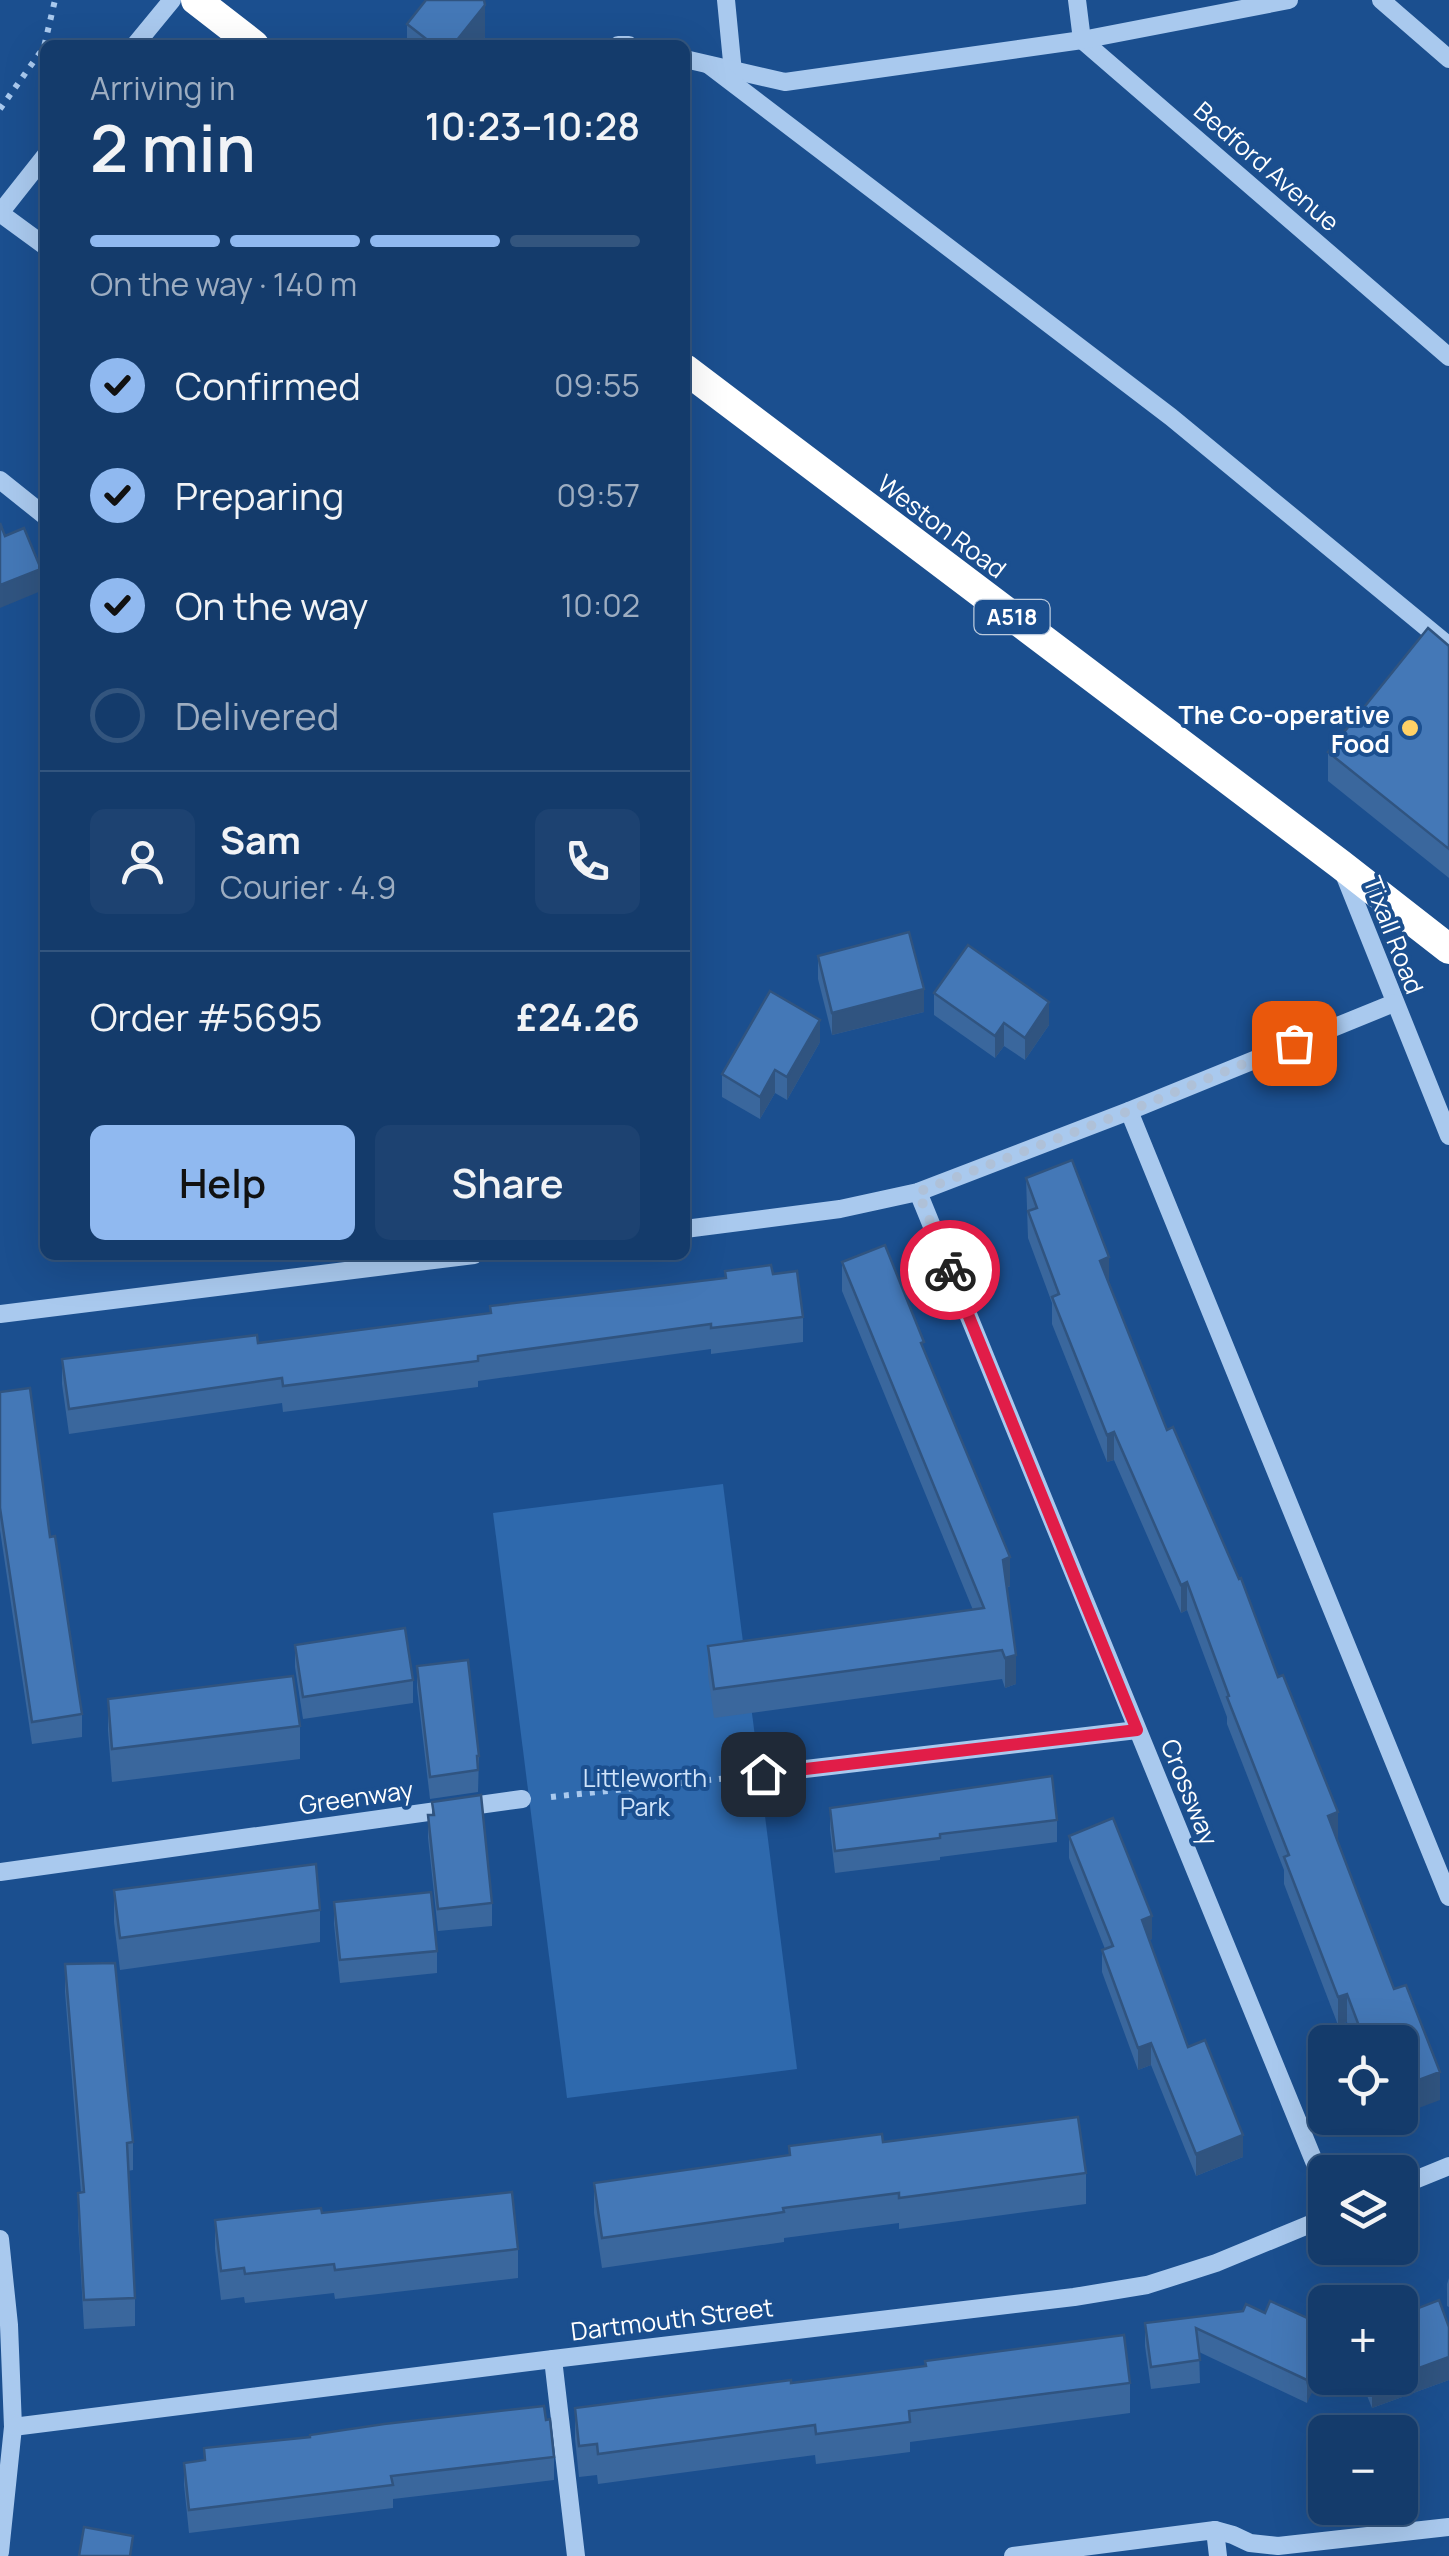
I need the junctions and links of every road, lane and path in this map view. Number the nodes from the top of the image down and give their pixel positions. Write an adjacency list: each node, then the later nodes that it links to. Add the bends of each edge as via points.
1 (55, 0): 8 (path)
2 (172, 0): 9 (street)
3 (196, 0): 10 (highway)
4 (726, 0): 16 (street)
5 (1077, 0): 11 (street)
6 (1290, 0): 11 (street)
7 (1381, 0): 14 (street)
8 (46, 40)
9 (139, 40)
10 (248, 40)
11 (1082, 40): 16 (street, via 785,82); 21 (street, Bedford Avenue)
12 (40, 53): 17 (path)
13 (690, 60): 15 (street)
14 (1449, 60)
15 (708, 65): 16 (street); 25 (street, via 1172,417)
16 (733, 72)
17 (0, 109)
18 (40, 162): 19 (street)
19 (0, 213): 20 (street)
20 (40, 242)
21 (1449, 356)
22 (690, 374): 26 (highway, Weston Road / A518)
23 (0, 480): 24 (street)
24 (40, 512)
25 (1449, 646)
26 (1340, 864): 27 (highway, Weston Road / A518); 28 (street, Tixall Road)
27 (1449, 949)
28 (1394, 1003): 29 (street); 30 (street, Tixall Road)
29 (1129, 1111): 31 (street); 39 (street)
30 (1449, 1136)
31 (918, 1192): 32 (street); 35 (street, Crossway)
32 (690, 1227)
33 (434, 1260): 34 (street)
34 (0, 1314)
35 (1137, 1730): 36 (street); 40 (street, Crossway)
36 (763, 1774): 37 (path)
37 (522, 1800): 38 (street, Greenway)
38 (0, 1872)
39 (1449, 1897)
40 (1311, 2155)
41 (1449, 2166): 42 (street)
42 (1418, 2179)
43 (1308, 2225): 45 (street, Dartmouth Street, via 1147,2285)
44 (0, 2238): 46 (street)
45 (553, 2358): 46 (street, Dartmouth Street); 50 (street)
46 (13, 2427): 49 (street)
47 (1449, 2527): 48 (street, via 1278,2546)
48 (1214, 2530): 51 (street); 52 (street)
49 (0, 2552)
50 (576, 2556)
51 (1013, 2556)
52 (1218, 2556)

